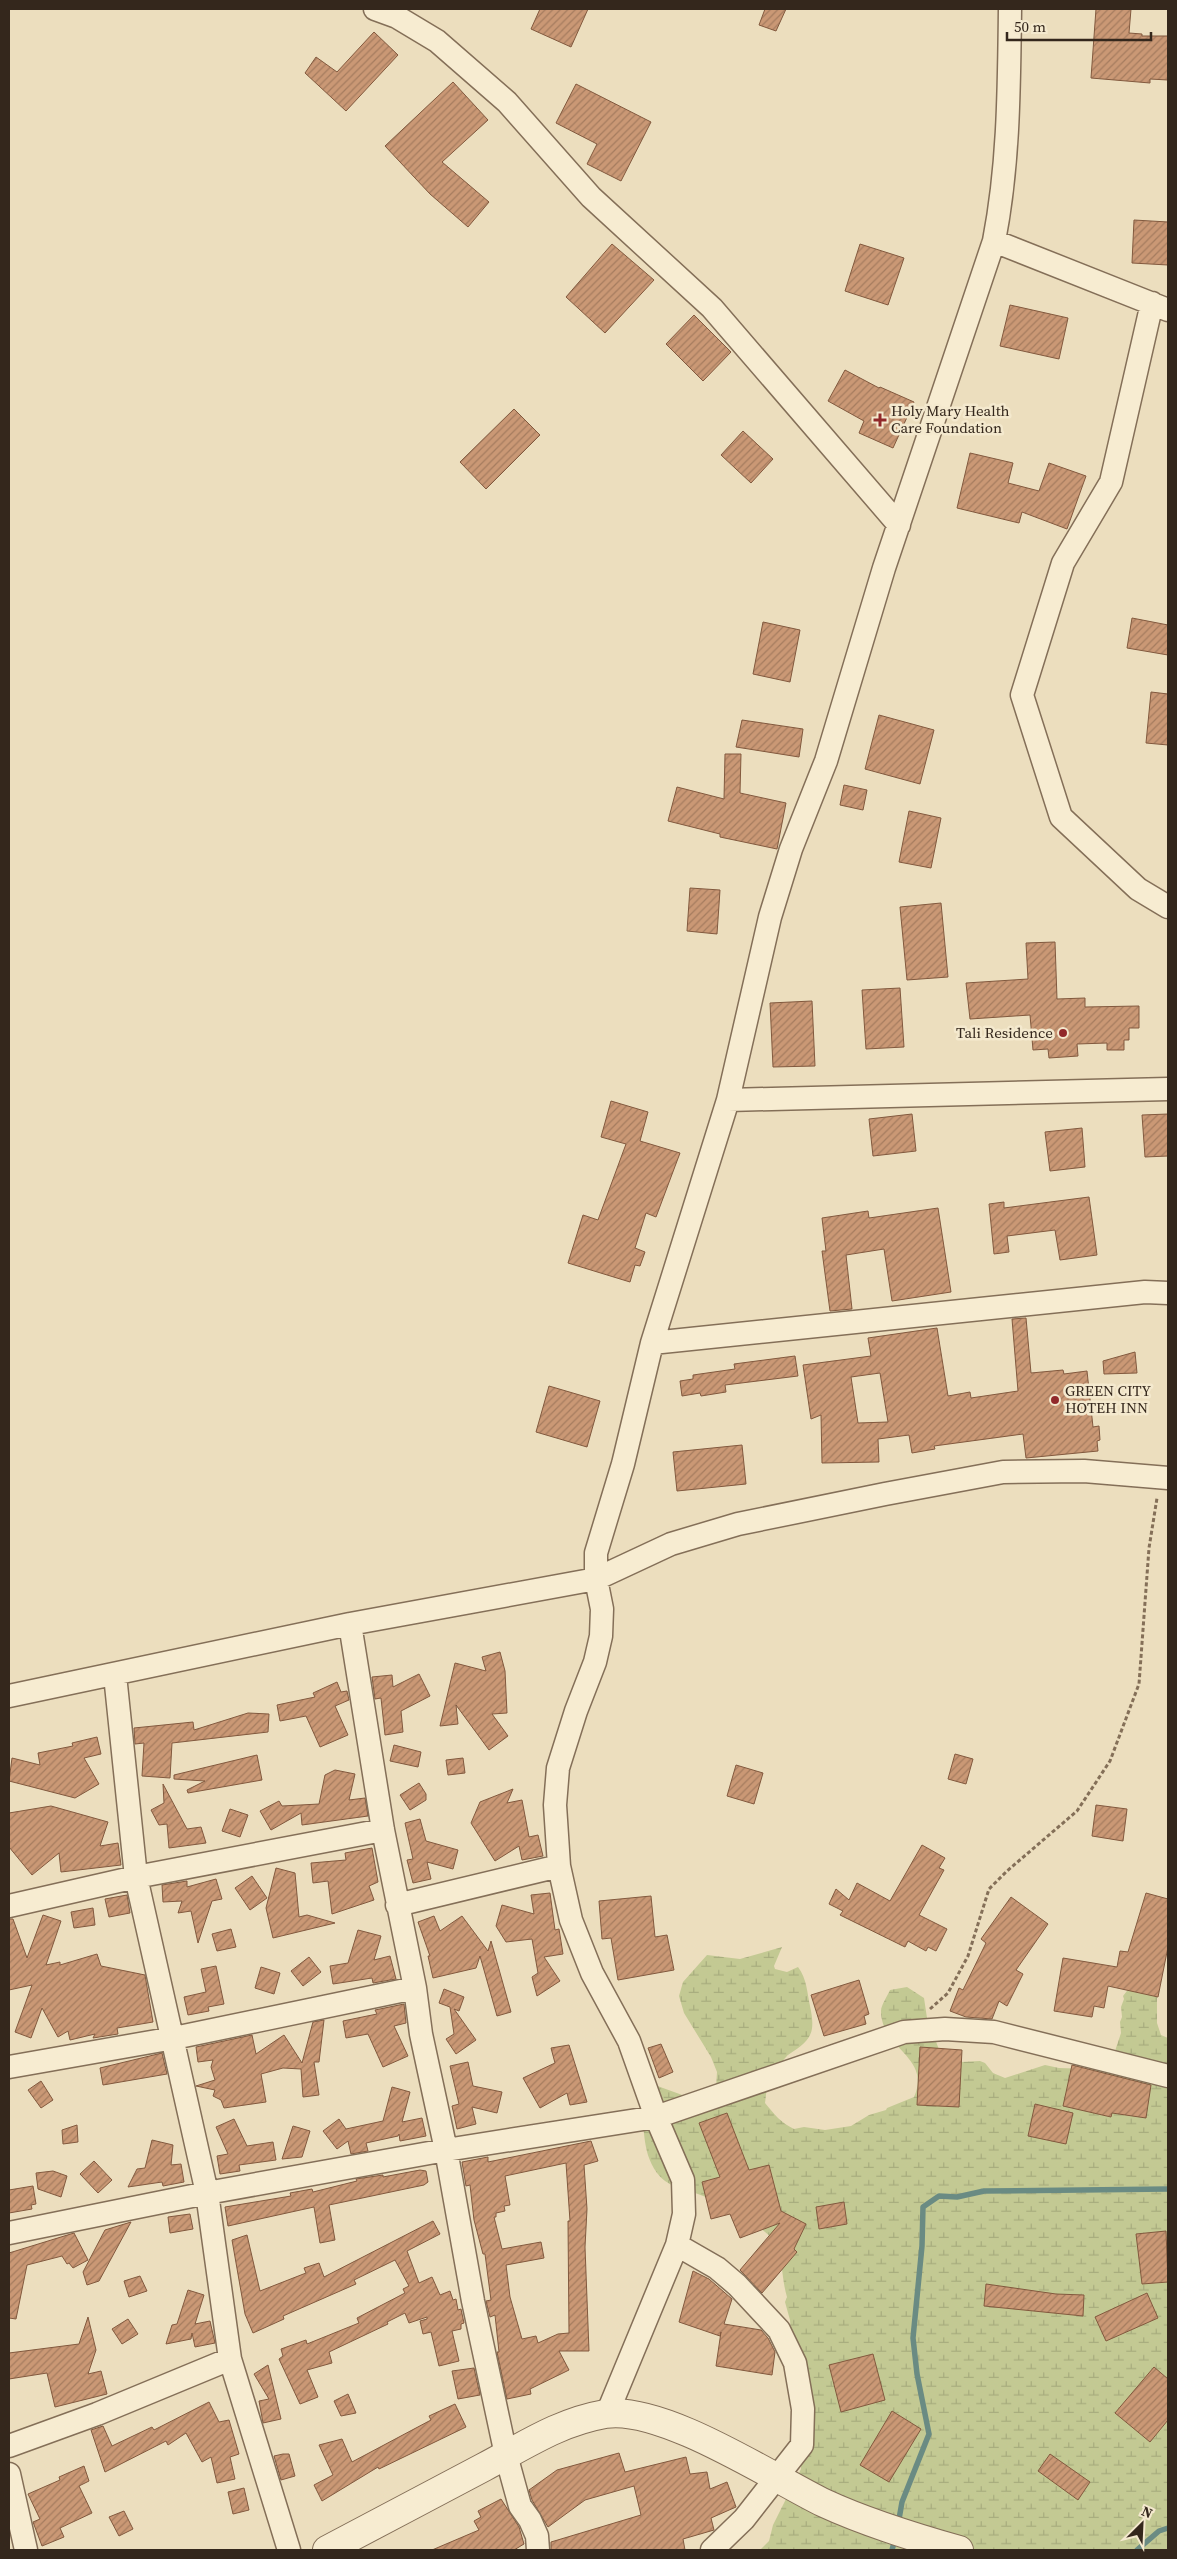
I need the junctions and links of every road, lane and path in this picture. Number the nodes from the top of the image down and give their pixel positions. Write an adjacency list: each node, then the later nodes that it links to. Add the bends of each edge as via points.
1 (375, 9): 5 (street, via 397,16 437,41 507,102 591,197 712,308)
2 (1010, 9): 3 (street, via 1005,156 1002,199)
3 (994, 241): 4 (street); 5 (street)
4 (1160, 306): 6 (street, via 1111,482 1064,563 1022,695 1061,817 1138,889)
5 (898, 525): 8 (street, via 826,761 791,849 770,917)
6 (1168, 907)
7 (1168, 1089): 8 (street)
8 (728, 1100): 10 (street)
9 (1168, 1293): 10 (street, via 1145,1292)
10 (652, 1343): 12 (street, via 623,1464 596,1554)
11 (1164, 1478): 12 (street, via 1084,1471 993,1474 738,1524 671,1544); 22 (path, via 1149,1548 1139,1684 1110,1761 1077,1811 989,1889 968,1956 948,1993)
12 (596, 1579): 13 (street); 17 (street, via 602,1609 601,1636 558,1768 555,1804)
13 (350, 1624): 14 (street); 16 (street)
14 (115, 1675): 15 (street); 18 (street)
15 (9, 1696)
16 (383, 1830): 18 (street); 19 (street)
17 (559, 1866): 19 (street); 26 (street, via 571,1920 592,1973 629,2041)
18 (136, 1876): 20 (street); 23 (street)
19 (397, 1905): 21 (street)
20 (9, 1906)
21 (415, 1988): 23 (street); 27 (street, via 421,2034)
22 (904, 2032): 25 (street, via 945,2028 994,2032); 26 (street)
23 (174, 2038): 24 (street); 28 (street)
24 (9, 2067)
25 (1168, 2076)
26 (656, 2117): 27 (street); 30 (street, via 683,2180 684,2214)
27 (446, 2150): 28 (street); 34 (street, via 473,2301)
28 (207, 2193): 29 (street); 31 (street)
29 (9, 2233)
30 (677, 2245): 32 (street); 35 (street, via 717,2268 737,2285 779,2330 795,2363 803,2409 802,2445)
31 (230, 2359): 33 (street); 38 (street)
32 (607, 2414): 34 (street, via 545,2432); 35 (street, via 639,2417 672,2427)
33 (9, 2446)
34 (506, 2455): 39 (street); 40 (street, via 520,2506 537,2536)
35 (778, 2477): 41 (street, via 744,2519); 42 (street, via 824,2502 882,2527)
36 (9, 2478): 37 (street)
37 (26, 2550)
38 (289, 2550)
39 (327, 2550)
40 (538, 2550)
41 (712, 2550)
42 (959, 2550)

